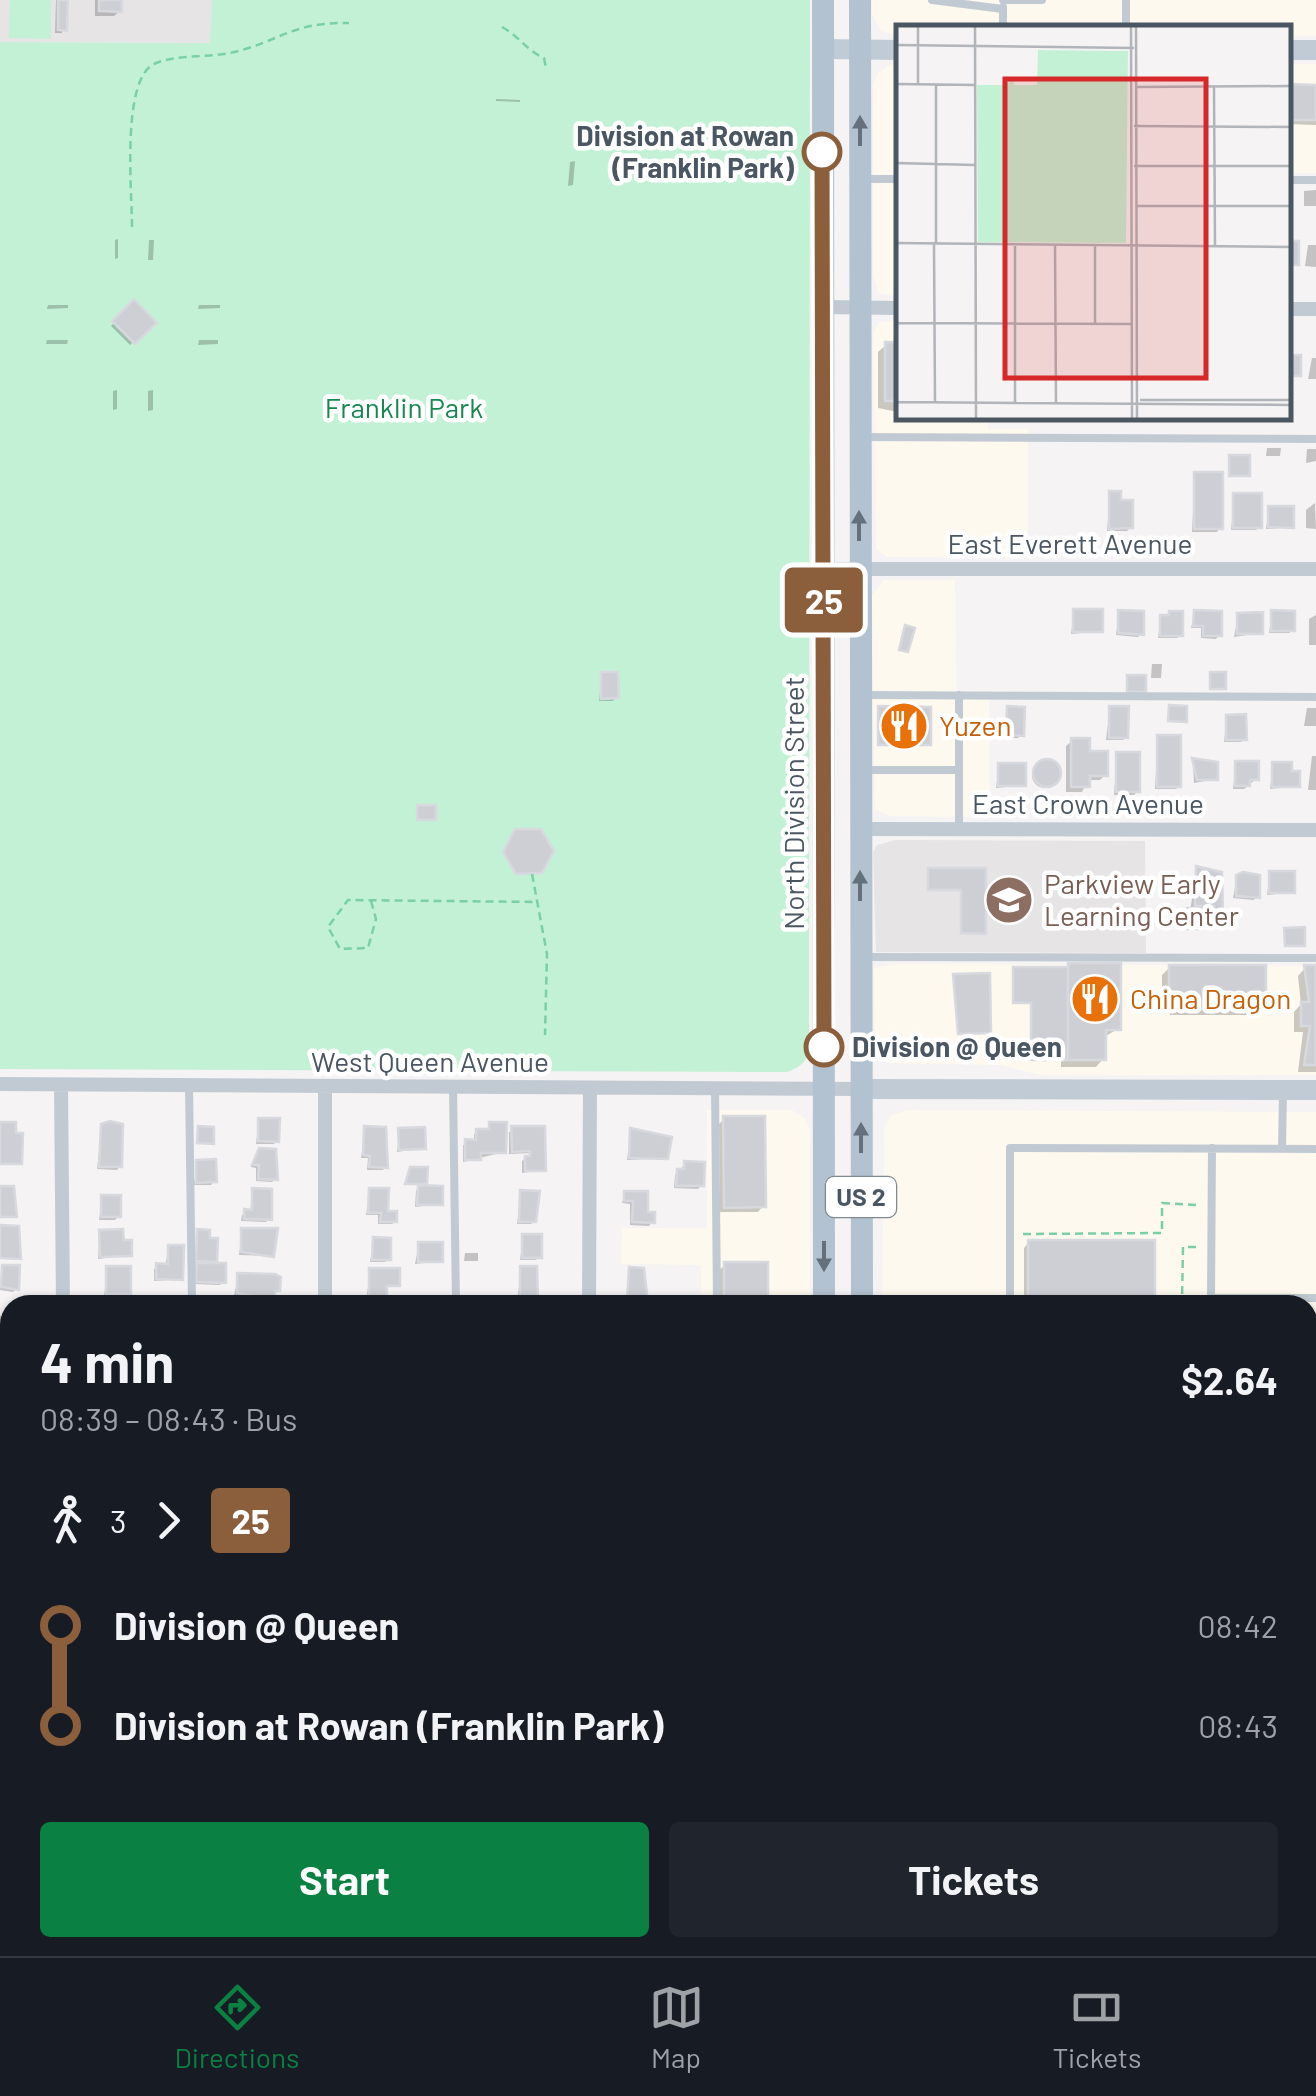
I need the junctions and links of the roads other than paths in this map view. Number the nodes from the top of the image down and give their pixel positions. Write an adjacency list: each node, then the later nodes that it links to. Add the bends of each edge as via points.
1 (823, 0): 6 (main road, North Division Street / US 2)
2 (860, 0): 7 (main road, US 2)
3 (932, 0): 5 (lane)
4 (1042, 0): 5 (lane)
5 (1002, 3)
6 (823, 49): 7 (street); 11 (main road, North Division Street / US 2)
7 (860, 50): 8 (street); 9 (main road, US 2, one-way to 7)
8 (896, 50)
9 (860, 179): 10 (lane); 12 (main road, US 2)
10 (896, 179)
11 (824, 307): 12 (street); 16 (main road, North Division Street / US 2)
12 (860, 308): 13 (street); 14 (main road, US 2)
13 (896, 308)
14 (860, 437): 15 (lane); 17 (main road, US 2, one-way to 14)
15 (1316, 439)
16 (823, 568): 17 (street, East Everett Avenue); 36 (main road, North Division Street / US 2)
17 (859, 569): 18 (street, East Everett Avenue); 19 (main road, US 2)
18 (1316, 569)
19 (860, 695): 20 (lane); 22 (main road, US 2)
20 (959, 695): 21 (lane); 23 (lane)
21 (1316, 697)
22 (860, 770): 23 (lane); 24 (main road, US 2)
23 (959, 770): 25 (lane)
24 (860, 829): 25 (street, East Crown Avenue); 27 (main road, US 2, one-way to 24)
25 (959, 829): 26 (street, East Crown Avenue)
26 (1316, 830)
27 (860, 957): 28 (lane); 37 (main road, US 2)
28 (1316, 958)
29 (0, 1084): 30 (street, West Queen Avenue)
30 (61, 1084): 31 (street, West Queen Avenue); 43 (street)
31 (189, 1086): 32 (street, West Queen Avenue); 44 (lane)
32 (325, 1086): 33 (street, West Queen Avenue); 45 (street)
33 (453, 1087): 34 (street, West Queen Avenue); 46 (lane)
34 (590, 1088): 35 (street, West Queen Avenue); 47 (street)
35 (715, 1088): 36 (street, West Queen Avenue); 48 (lane)
36 (824, 1089): 37 (street, West Queen Avenue); 49 (main road, North Division Street / US 2, one-way to 49)
37 (860, 1089): 38 (street); 50 (main road, US 2, one-way to 37)
38 (1283, 1090): 39 (street); 41 (lane)
39 (1316, 1090)
40 (1212, 1148): 41 (lane); 51 (lane, via 1010,1148); 52 (lane)
41 (1282, 1148): 42 (lane)
42 (1316, 1149)
43 (63, 1295)
44 (192, 1295)
45 (326, 1295)
46 (456, 1295)
47 (589, 1295)
48 (717, 1295)
49 (824, 1295)
50 (862, 1295)
51 (1010, 1295)
52 (1211, 1295)

